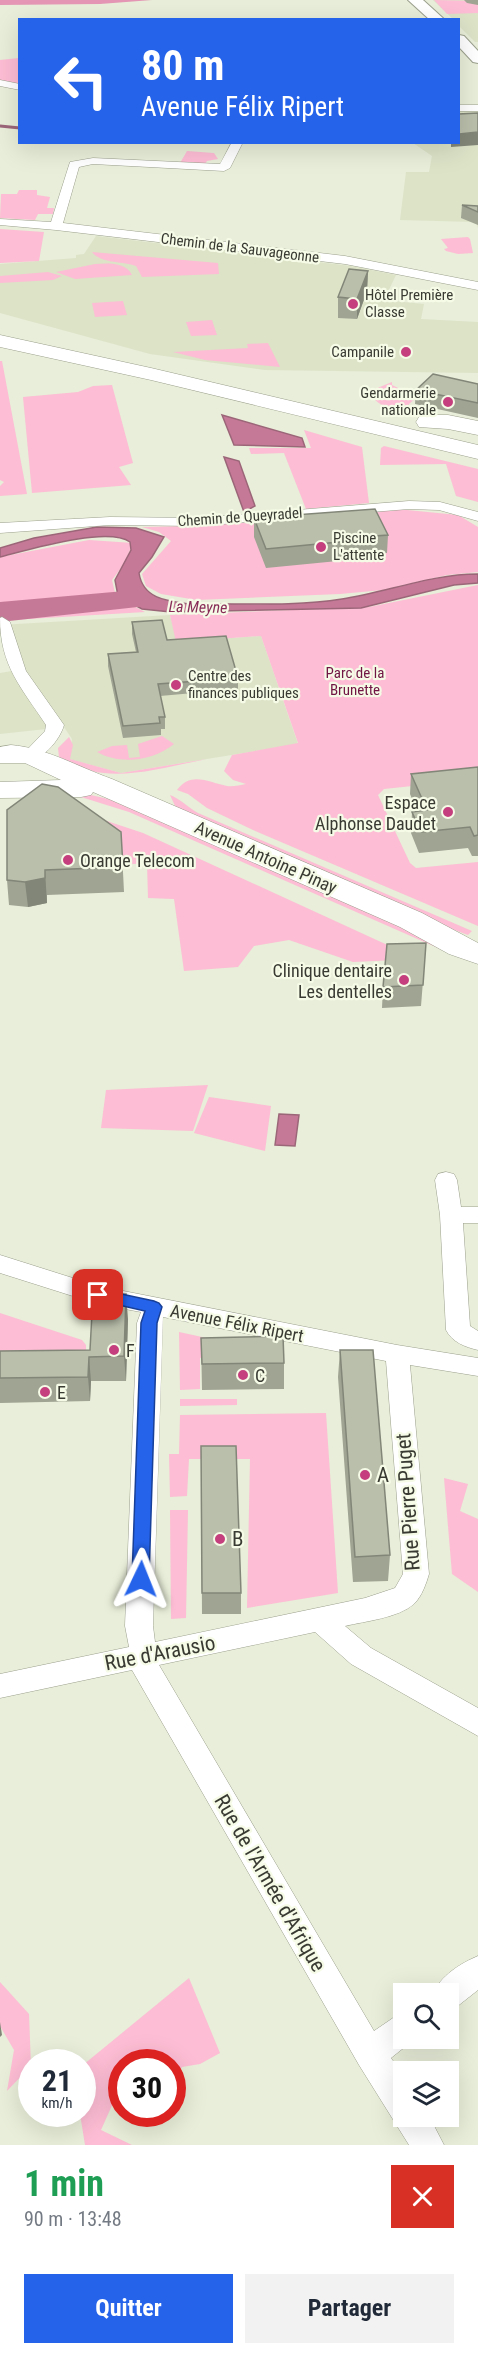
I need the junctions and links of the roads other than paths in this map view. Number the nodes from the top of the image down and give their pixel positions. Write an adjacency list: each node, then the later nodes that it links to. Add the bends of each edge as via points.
1 (415, 0): 2 (main road)
2 (437, 18)
3 (460, 40): 4 (main road)
4 (478, 59)
5 (0, 83): 6 (street)
6 (18, 87)
7 (460, 108): 8 (street)
8 (478, 108)
9 (237, 144): 11 (street, via 224,168 93,161 74,164)
10 (0, 222): 11 (street, Chemin de la Sauvageonne)
11 (56, 226): 12 (street, Chemin de la Sauvageonne, via 345,260)
12 (478, 285)
13 (0, 329): 15 (main road)
14 (5, 341): 15 (main road)
15 (50, 346): 16 (main road); 18 (main road)
16 (269, 403): 17 (main road); 22 (main road, via 349,430)
17 (332, 416): 19 (main road, via 412,426); 20 (main road); 21 (main road, via 403,440)
18 (478, 432)
19 (478, 440)
20 (478, 445)
21 (478, 454)
22 (478, 464)
23 (478, 517): 24 (street, Chemin de Queyradel, via 440,506 409,505 190,522 110,521)
24 (0, 528)
25 (2, 622): 27 (street, via 18,671 56,725)
26 (0, 754): 27 (main road, Avenue Antoine Pinay)
27 (37, 758): 28 (main road, Avenue Antoine Pinay, via 47,773 39,784); 29 (main road, Avenue Antoine Pinay)
28 (12, 792): 29 (main road, Avenue Antoine Pinay, via 78,788)
29 (121, 795): 30 (main road, Avenue Antoine Pinay)
30 (411, 920): 31 (main road, Avenue Antoine Pinay); 32 (main road, Avenue Antoine Pinay)
31 (478, 942)
32 (478, 954)
33 (446, 1180): 34 (street)
34 (451, 1215): 35 (street); 38 (street, via 458,1330)
35 (478, 1215)
36 (0, 1263): 37 (street, Avenue Félix Ripert, via 62,1285)
37 (154, 1307): 39 (street, Avenue Félix Ripert); 42 (street, Rue de l'Armée d'Afrique, via 149,1323 139,1626)
38 (478, 1341)
39 (397, 1354): 40 (street, Avenue Félix Ripert); 41 (street, Rue Pierre Puget, via 416,1574 404,1596 391,1603)
40 (478, 1368)
41 (321, 1621): 42 (street, Rue d'Arausio); 44 (street, via 360,1656)
42 (144, 1656): 43 (street, Rue d'Arausio); 48 (street, Rue de l'Armée d'Afrique, via 146,1671)
43 (0, 1686)
44 (478, 1723)
45 (478, 1971): 46 (street)
46 (459, 1986)
47 (393, 2037): 48 (street)
48 (370, 2054): 49 (street, Rue de l'Armée d'Afrique)
49 (393, 2090)
50 (417, 2127): 51 (street)
51 (428, 2145)

